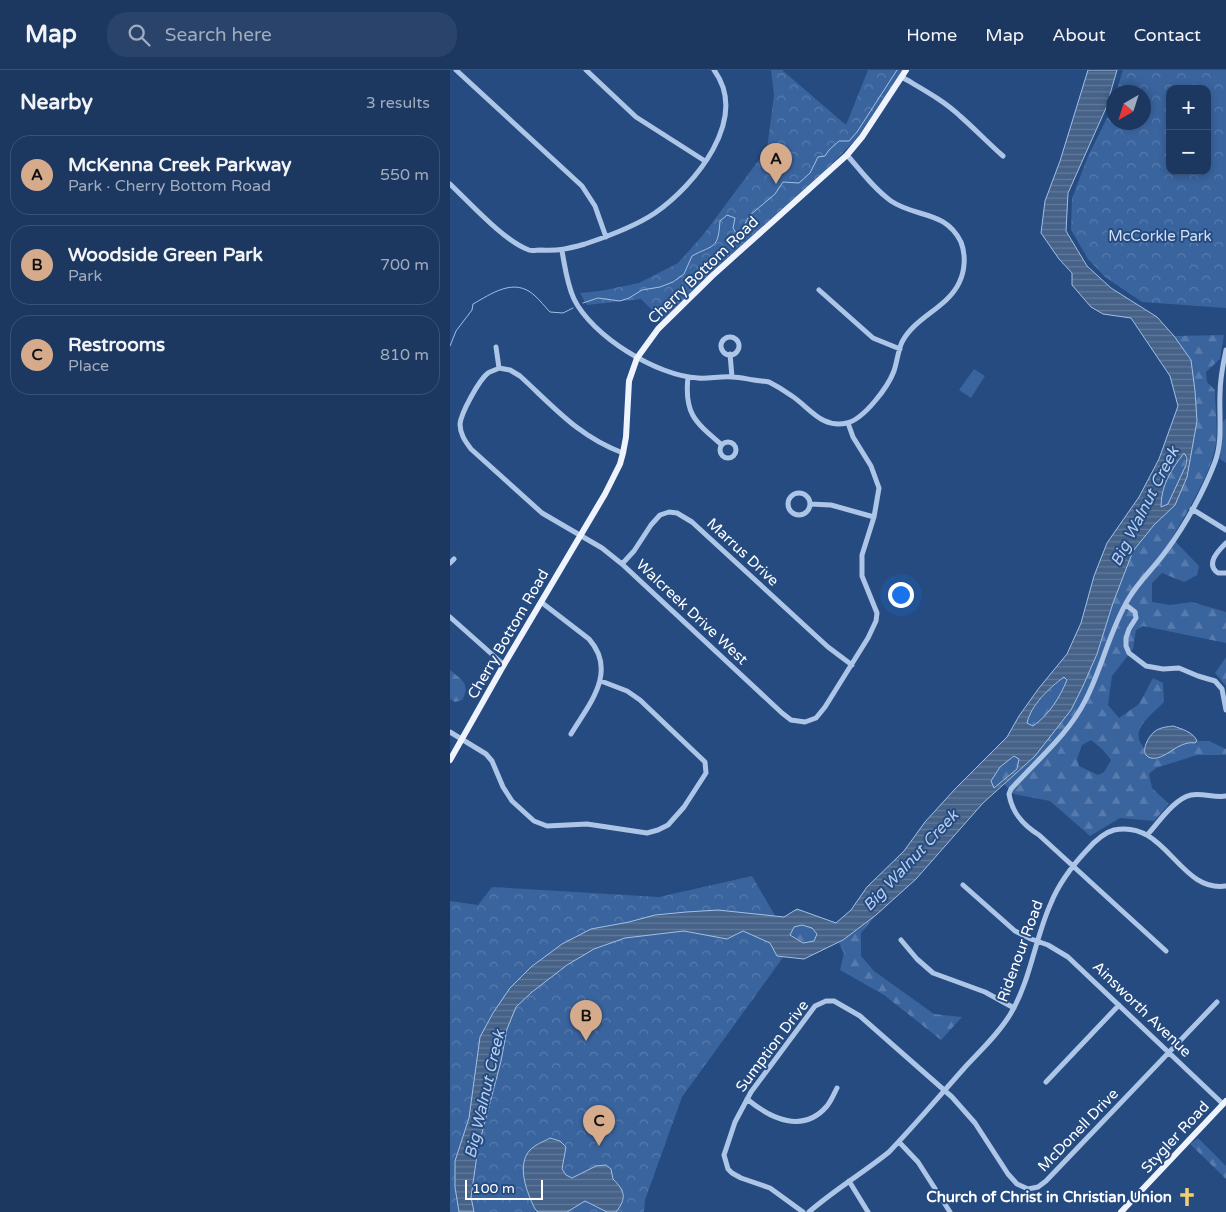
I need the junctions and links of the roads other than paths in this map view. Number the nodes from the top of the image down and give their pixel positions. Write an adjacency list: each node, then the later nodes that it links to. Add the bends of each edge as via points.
1 (456, 70): 10 (street, via 582,186 595,206)
2 (586, 70): 8 (street, via 636,117)
3 (714, 70): 8 (street, via 726,93 726,114 721,132)
4 (906, 70): 5 (main road, Cherry Bottom Road)
5 (902, 77): 6 (main road, Cherry Bottom Road); 7 (street, via 955,112)
6 (847, 155): 14 (street, via 887,198 945,223 963,248 964,266 958,286 916,323); 17 (main road, Cherry Bottom Road, via 700,287 658,329)
7 (1003, 156)
8 (705, 161): 10 (street, via 693,179 664,206 638,223)
9 (450, 184): 11 (street, via 503,234 530,250)
10 (606, 237): 11 (street)
11 (562, 251): 17 (street, via 570,287 581,309 614,342)
12 (819, 290): 14 (street, via 873,338)
13 (496, 347): 18 (street)
14 (900, 349): 23 (street, via 886,389 860,416)
15 (1226, 350): 21 (street)
16 (730, 354): 20 (street)
17 (637, 358): 19 (street); 25 (main road, Cherry Bottom Road, via 629,382)
18 (499, 368): 25 (street, via 520,376 579,431); 30 (street, Walcreek Drive West, via 489,372 481,381 465,410 460,424 462,437 532,506)
19 (688, 377): 20 (street); 24 (street, via 689,410)
20 (732, 377): 23 (street, via 768,382 792,396 823,422)
21 (1220, 413): 22 (street); 27 (street, via 1216,461)
22 (1226, 413)
23 (848, 423): 28 (street, via 879,488)
24 (722, 445)
25 (623, 453): 30 (main road, Cherry Bottom Road, via 605,494)
26 (810, 504): 26 (street, via 808,511 798,516 787,504 790,497 799,493 806,496); 28 (street, via 831,505)
27 (1192, 510): 29 (street); 35 (street, via 1166,553 1142,579)
28 (874, 517): 38 (street, via 862,555 862,576 876,621)
29 (1226, 530)
30 (580, 536): 32 (street, Walcreek Drive West); 34 (main road, Cherry Bottom Road)
31 (1226, 543): 33 (street, via 1212,563 1218,573)
32 (622, 564): 38 (street, Marrus Drive, via 660,515 677,513 692,522 828,647); 38 (street, Walcreek Drive West, via 791,720 805,722 816,718)
33 (1226, 572)
34 (541, 602): 37 (main road, Cherry Bottom Road); 39 (street, via 595,645 601,662)
35 (1126, 605): 40 (street, via 1135,612 1136,618 1126,638 1129,653 1146,666 1163,670 1179,668 1215,681 1222,689); 47 (street, via 1087,698 1075,718 1009,794 1023,824)
36 (450, 617): 37 (street)
37 (504, 665): 43 (main road, Cherry Bottom Road)
38 (852, 665)
39 (601, 682): 42 (street); 43 (street, via 627,691 640,700 706,766 706,773 668,825 647,833 587,824 547,826 534,821 512,801 486,754)
40 (1226, 710)
41 (450, 732): 43 (street)
42 (571, 734)
43 (462, 738): 44 (main road, Cherry Bottom Road)
44 (450, 760)
45 (1226, 796): 46 (street, via 1189,796 1172,806)
46 (1148, 834): 47 (street, Ridenour Road, via 1130,828 1112,830 1096,840); 49 (street, via 1196,879 1216,887)
47 (1073, 866): 51 (street, Ridenour Road, via 1050,903); 52 (street)
48 (963, 885): 51 (street, Ainsworth Avenue, via 1014,931)
49 (1226, 886)
50 (901, 940): 55 (street, via 933,973 976,988)
51 (1038, 941): 54 (street, Ainsworth Avenue, via 1068,956); 55 (street, Ridenour Road)
52 (1166, 951)
53 (1217, 1002): 56 (street)
54 (1119, 1005): 56 (street, Ainsworth Avenue); 57 (street)
55 (1014, 1008): 59 (street, Ridenour Road, via 994,1036)
56 (1169, 1052): 59 (street, McDonell Drive, via 1052,1176 1038,1187 1028,1189 1017,1184 1008,1174 963,1108); 61 (street, Ainsworth Avenue)
57 (1046, 1082)
58 (837, 1088): 60 (street, via 827,1106 804,1122 771,1115)
59 (945, 1090): 60 (street, Sumption Drive, via 860,1016 834,1001 826,1001 807,1015); 62 (street, Ridenour Road)
60 (747, 1099): 64 (street, Sumption Drive, via 726,1146 724,1155 728,1169 741,1178 770,1188)
61 (1224, 1102): 68 (main road, Stygler Road)
62 (899, 1142): 63 (street, Ridenour Road); 67 (street, via 918,1162)
63 (849, 1181): 65 (street, Ridenour Road); 66 (street)
64 (803, 1212)
65 (809, 1212)
66 (868, 1212)
67 (950, 1212)
68 (1121, 1212)

